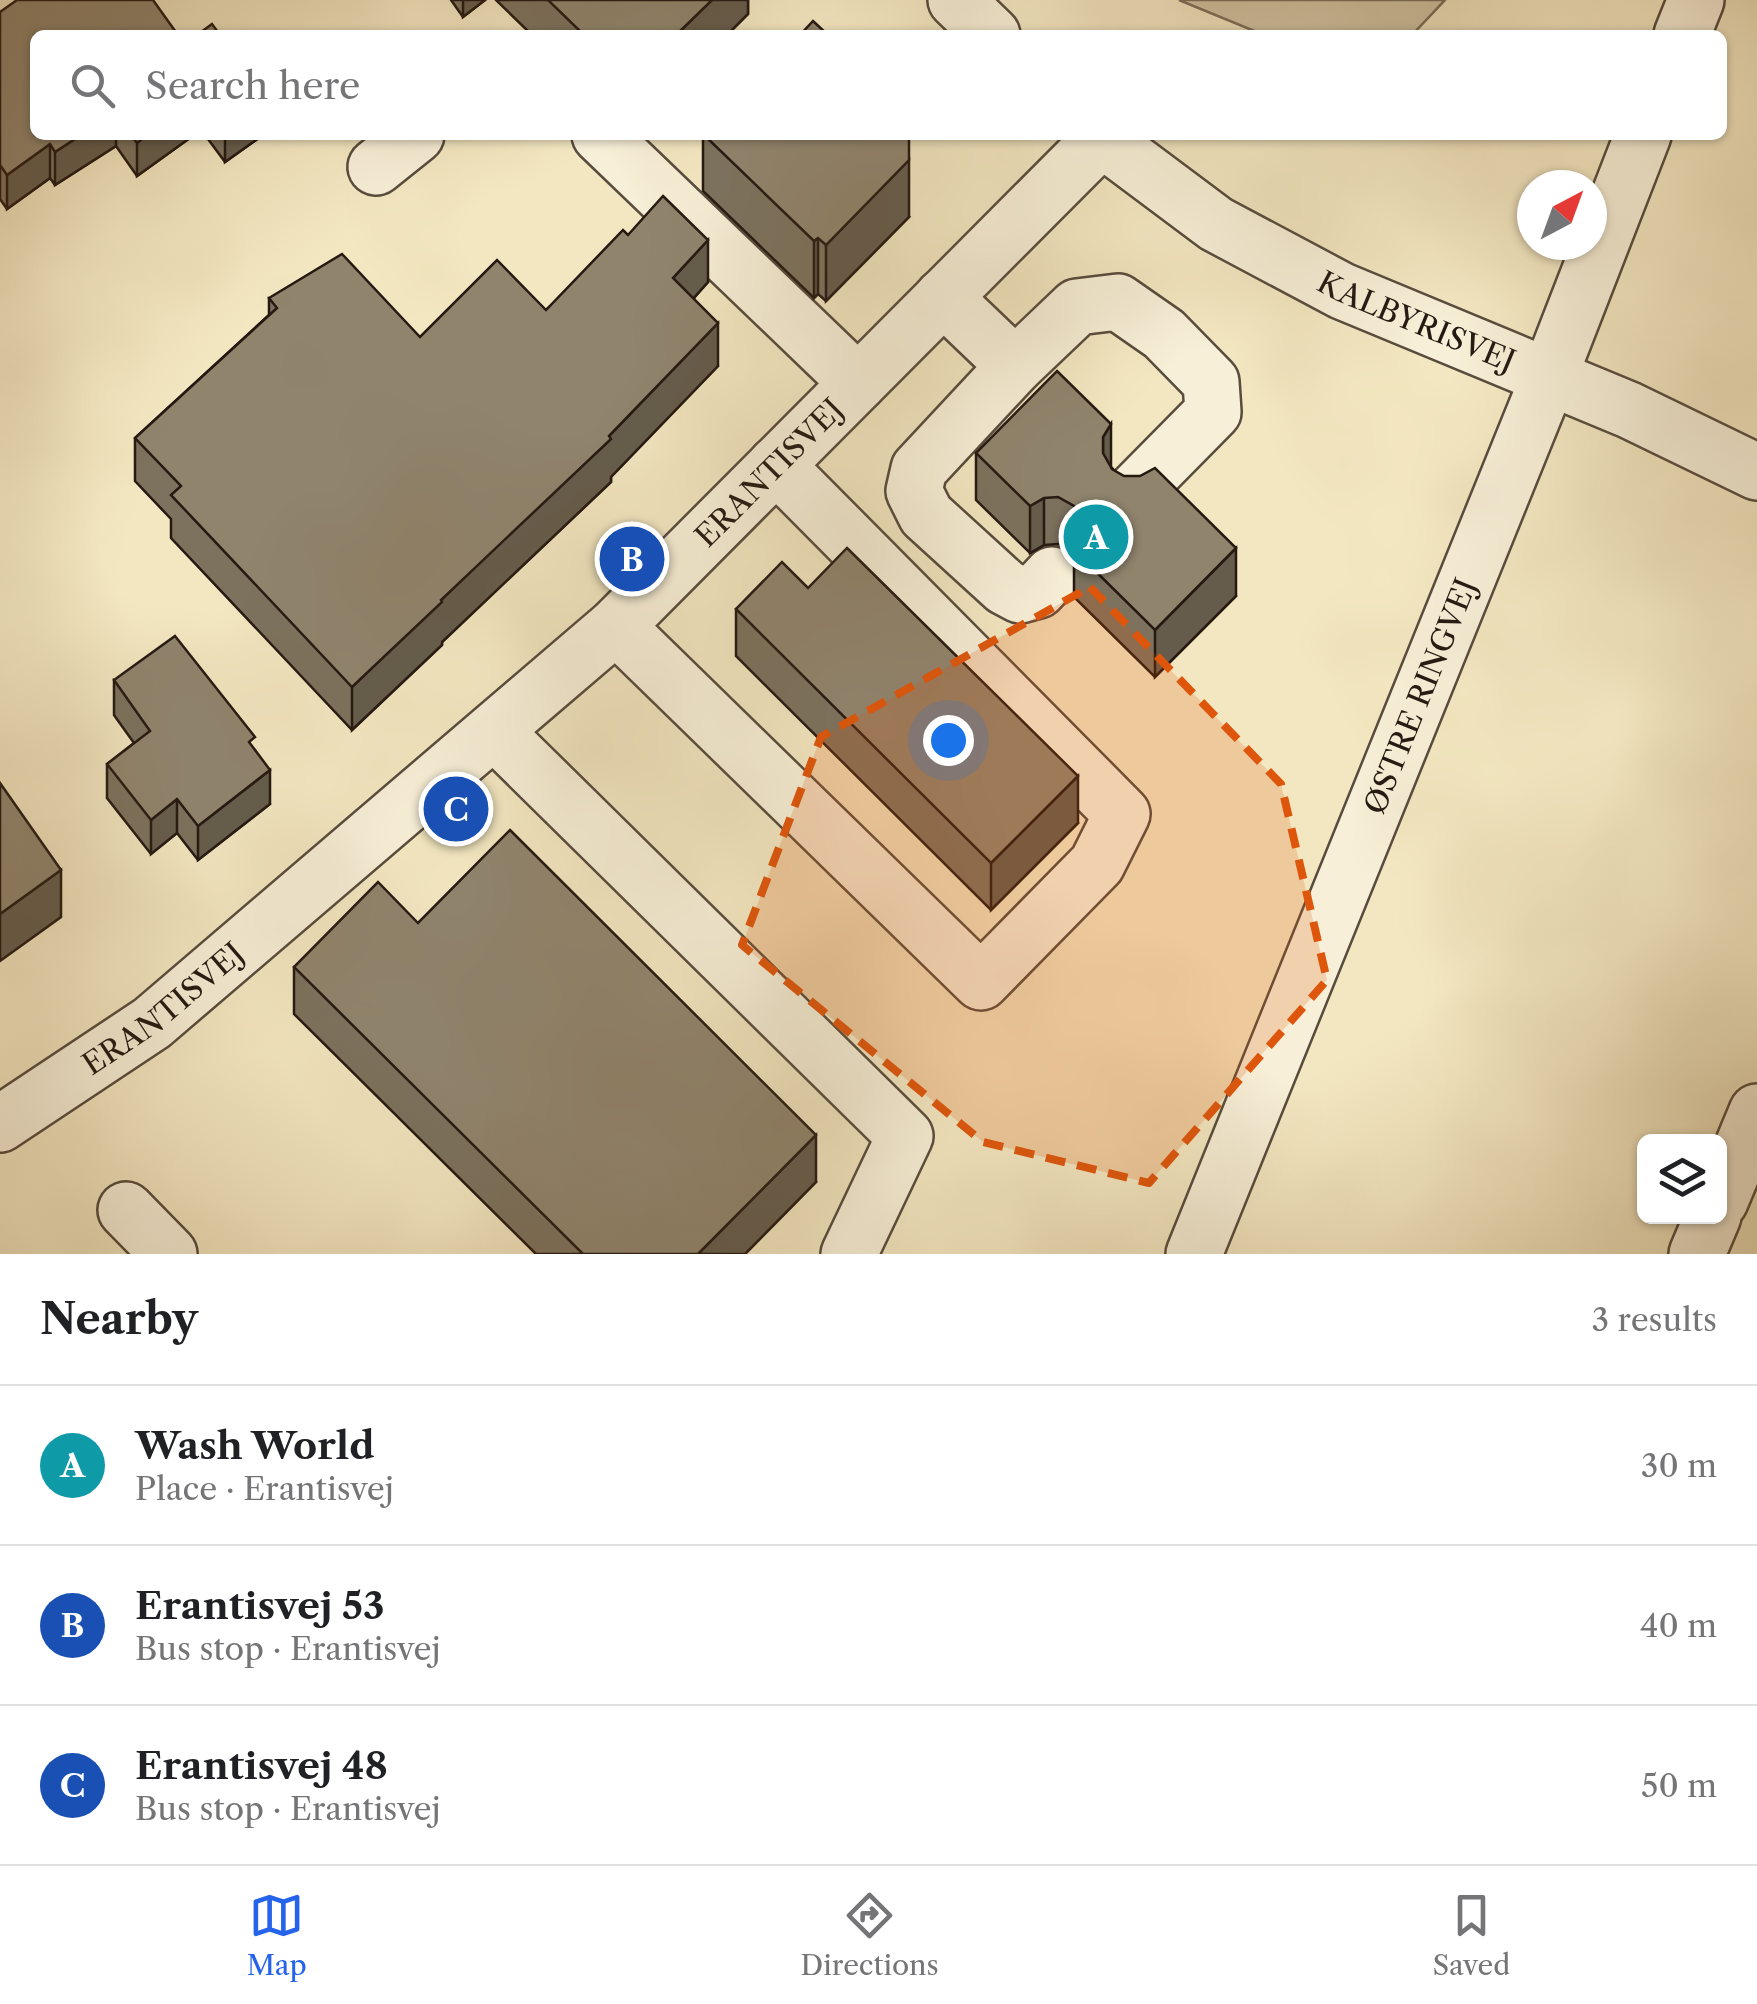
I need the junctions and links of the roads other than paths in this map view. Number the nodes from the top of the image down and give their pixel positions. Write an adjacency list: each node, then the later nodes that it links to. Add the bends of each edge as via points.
1 (956, 0): 3 (street)
2 (1696, 0): 4 (street)
3 (987, 30)
4 (1684, 30)
5 (605, 140): 12 (street)
6 (1096, 140): 9 (street, ERANTISVEJ)
7 (1103, 140): 11 (street, KALBYRISVEJ, via 1216,224 1342,291)
8 (1642, 140): 11 (street, ØSTRE RINGVEJ)
9 (943, 297): 10 (street); 12 (street, ERANTISVEJ)
10 (1015, 366): 15 (street, via 1077,307 1118,302 1164,334 1212,382 1213,412); 16 (street, via 918,469 914,491 926,515 1004,587 1020,595 1038,590)
11 (1550, 377): 14 (street, KALBYRISVEJ); 26 (street, ØSTRE RINGVEJ)
12 (858, 383): 13 (street, ERANTISVEJ)
13 (776, 466): 17 (street, ERANTISVEJ); 17 (street, via 1122,814 1096,864 982,982)
14 (1757, 472)
15 (1133, 493)
16 (1052, 575)
17 (616, 626): 18 (street, ERANTISVEJ)
18 (494, 730): 20 (street, ERANTISVEJ, via 152,1023); 25 (street, via 905,1136)
19 (1757, 1112): 21 (street)
20 (0, 1124)
21 (1727, 1184)
22 (126, 1210): 24 (street)
23 (1710, 1224): 27 (street)
24 (170, 1254)
25 (849, 1254)
26 (1194, 1254)
27 (1697, 1254)

